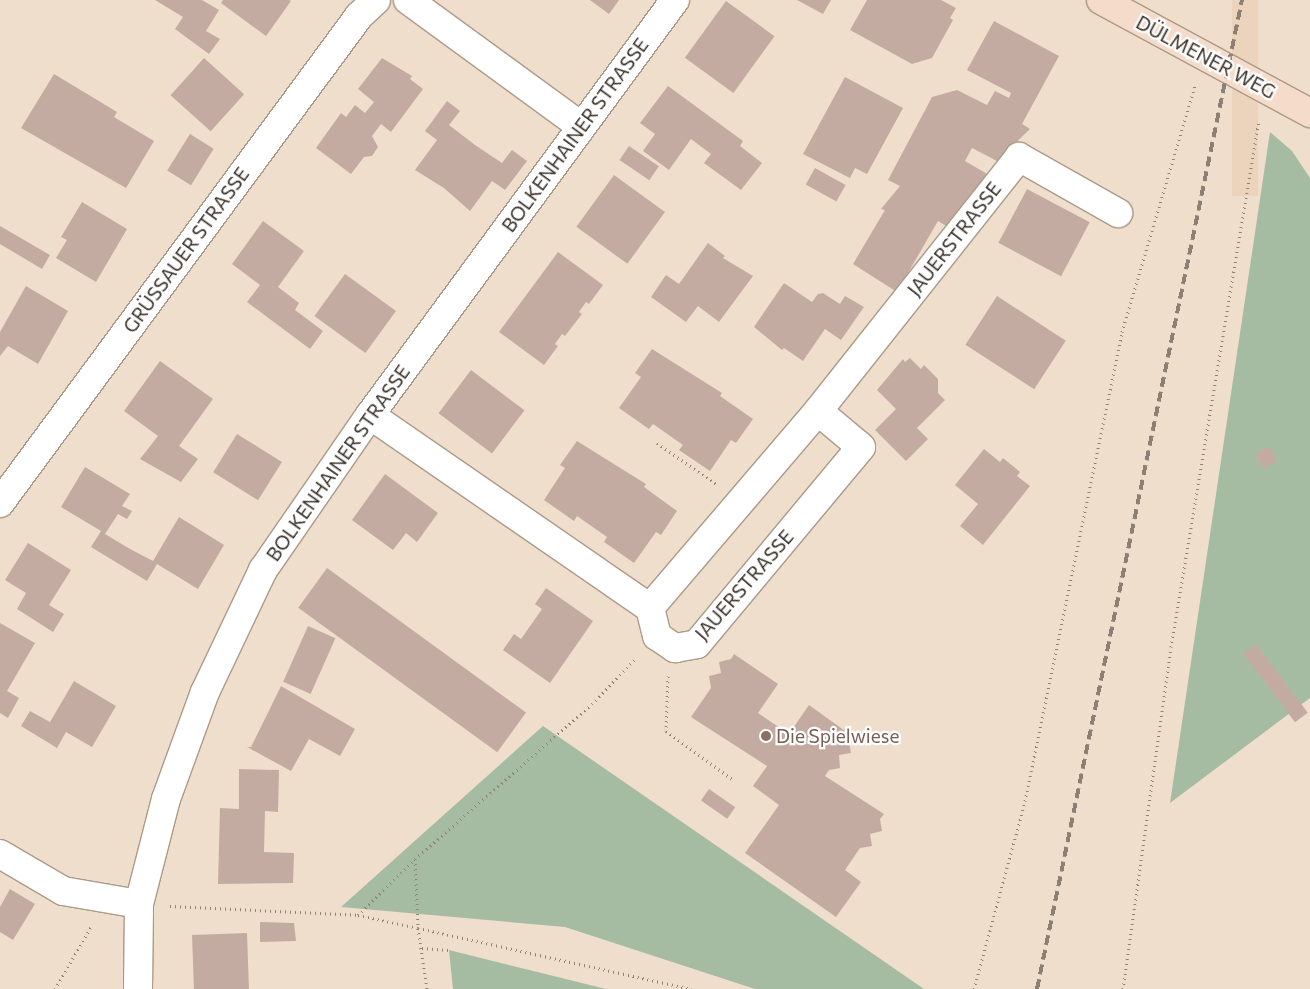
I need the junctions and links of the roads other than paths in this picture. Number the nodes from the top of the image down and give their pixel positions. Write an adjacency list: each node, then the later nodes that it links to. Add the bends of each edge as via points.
1 (376, 0): 10 (street, GRÜSSAUER STRASSE, via 359,16)
2 (408, 0): 6 (street)
3 (675, 0): 6 (street, BOLKENHAINER STRASSE)
4 (1102, 0): 5 (street, DÜLMENER WEG)
5 (1310, 112)
6 (581, 126): 9 (street, BOLKENHAINER STRASSE)
7 (1118, 213): 8 (street, JAUERSTRASSE, via 1020,156)
8 (818, 411): 11 (street, JAUERSTRASSE); 11 (street, JAUERSTRASSE, via 861,447 697,644 666,642)
9 (370, 415): 11 (street); 13 (street, BOLKENHAINER STRASSE, via 263,570 205,692 166,799)
10 (0, 503)
11 (650, 608)
12 (0, 854): 13 (street, via 63,891)
13 (139, 904): 14 (street, BOLKENHAINER STRASSE)
14 (138, 989)

